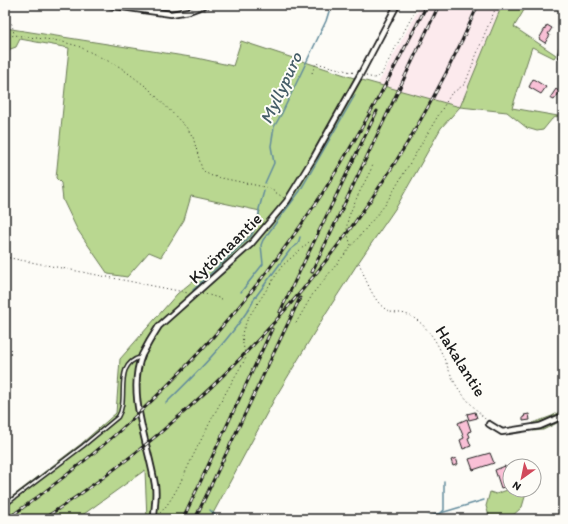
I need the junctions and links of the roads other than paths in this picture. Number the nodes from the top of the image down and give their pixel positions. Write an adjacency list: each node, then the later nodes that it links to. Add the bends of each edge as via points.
1 (108, 5): 4 (street)
2 (205, 5): 4 (street, via 171,14)
3 (396, 5): 7 (street, Kytömaantie, via 360,75 287,201 252,244 159,326)
4 (115, 6)
5 (563, 47): 6 (street)
6 (563, 57)
7 (142, 356): 10 (lane, via 128,364 124,372 121,412 118,417); 11 (street, Kytömaantie, via 136,389 155,487)
8 (563, 416): 9 (street, via 540,426 502,432)
9 (489, 424)
10 (5, 505)
11 (154, 519)

